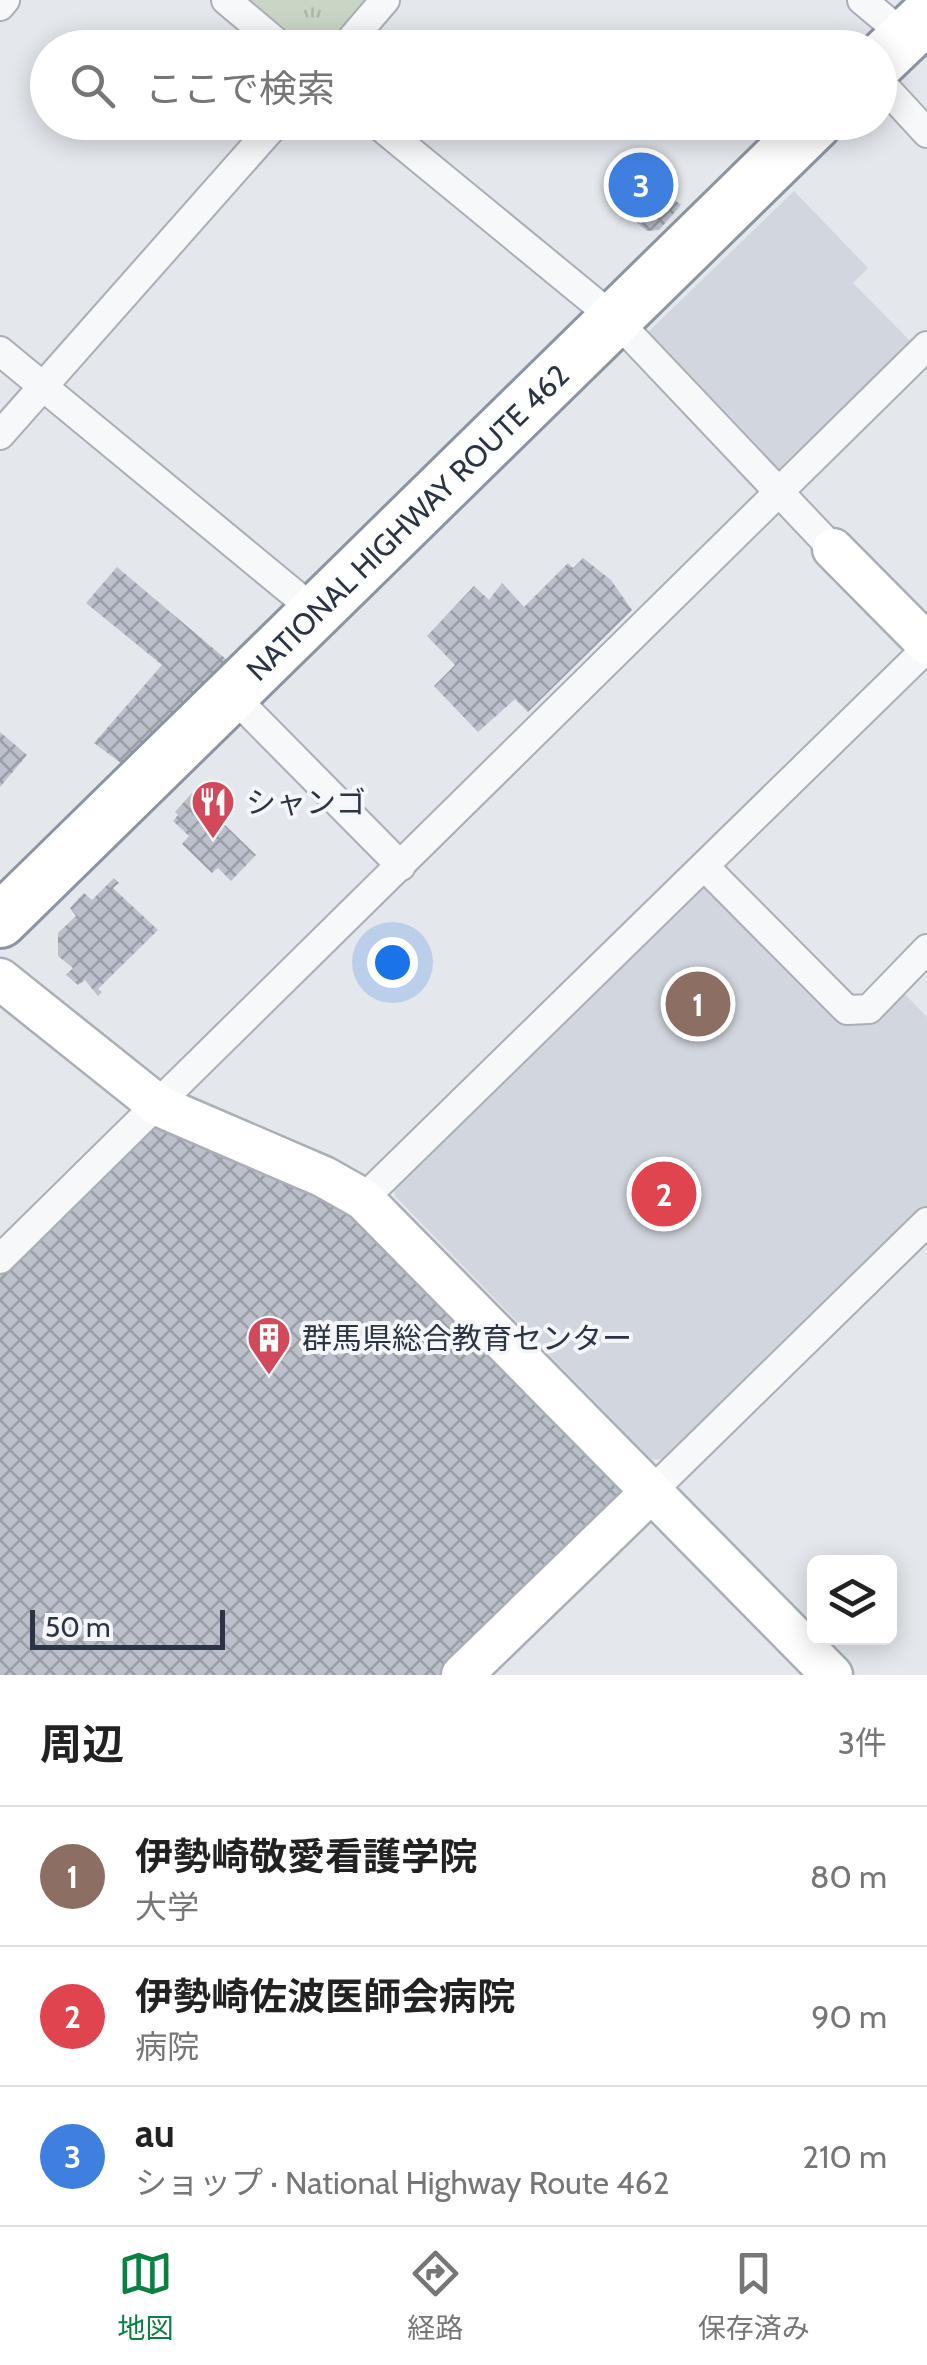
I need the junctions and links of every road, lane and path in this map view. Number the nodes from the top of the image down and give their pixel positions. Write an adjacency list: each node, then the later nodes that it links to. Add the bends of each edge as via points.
1 (5, 0): 5 (street)
2 (226, 0): 6 (street)
3 (385, 0): 7 (street)
4 (862, 0): 8 (street)
5 (0, 6)
6 (262, 30)
7 (359, 30)
8 (896, 30)
9 (897, 100): 10 (street)
10 (927, 133)
11 (261, 140): 17 (street)
12 (396, 140): 14 (street)
13 (798, 140): 14 (highway, NATIONAL HIGHWAY ROUTE 462)
14 (616, 320): 19 (street); 21 (highway, NATIONAL HIGHWAY ROUTE 462)
15 (927, 346): 19 (street)
16 (0, 350): 17 (street)
17 (42, 386): 18 (street); 21 (street)
18 (0, 435)
19 (782, 491): 20 (street); 24 (street)
20 (833, 549): 22 (street)
21 (315, 611): 23 (highway, NATIONAL HIGHWAY ROUTE 462)
22 (927, 646): 25 (street)
23 (231, 694): 24 (street); 26 (highway, NATIONAL HIGHWAY ROUTE 462)
24 (401, 866): 29 (street)
25 (704, 866): 27 (street, via 847,1010 869,1009); 30 (street)
26 (0, 921)
27 (927, 950)
28 (0, 979): 29 (street)
29 (159, 1106): 30 (street); 32 (street)
30 (363, 1199): 33 (street)
31 (927, 1222): 33 (street)
32 (0, 1258)
33 (651, 1492): 34 (street); 35 (street)
34 (462, 1675)
35 (832, 1675)

